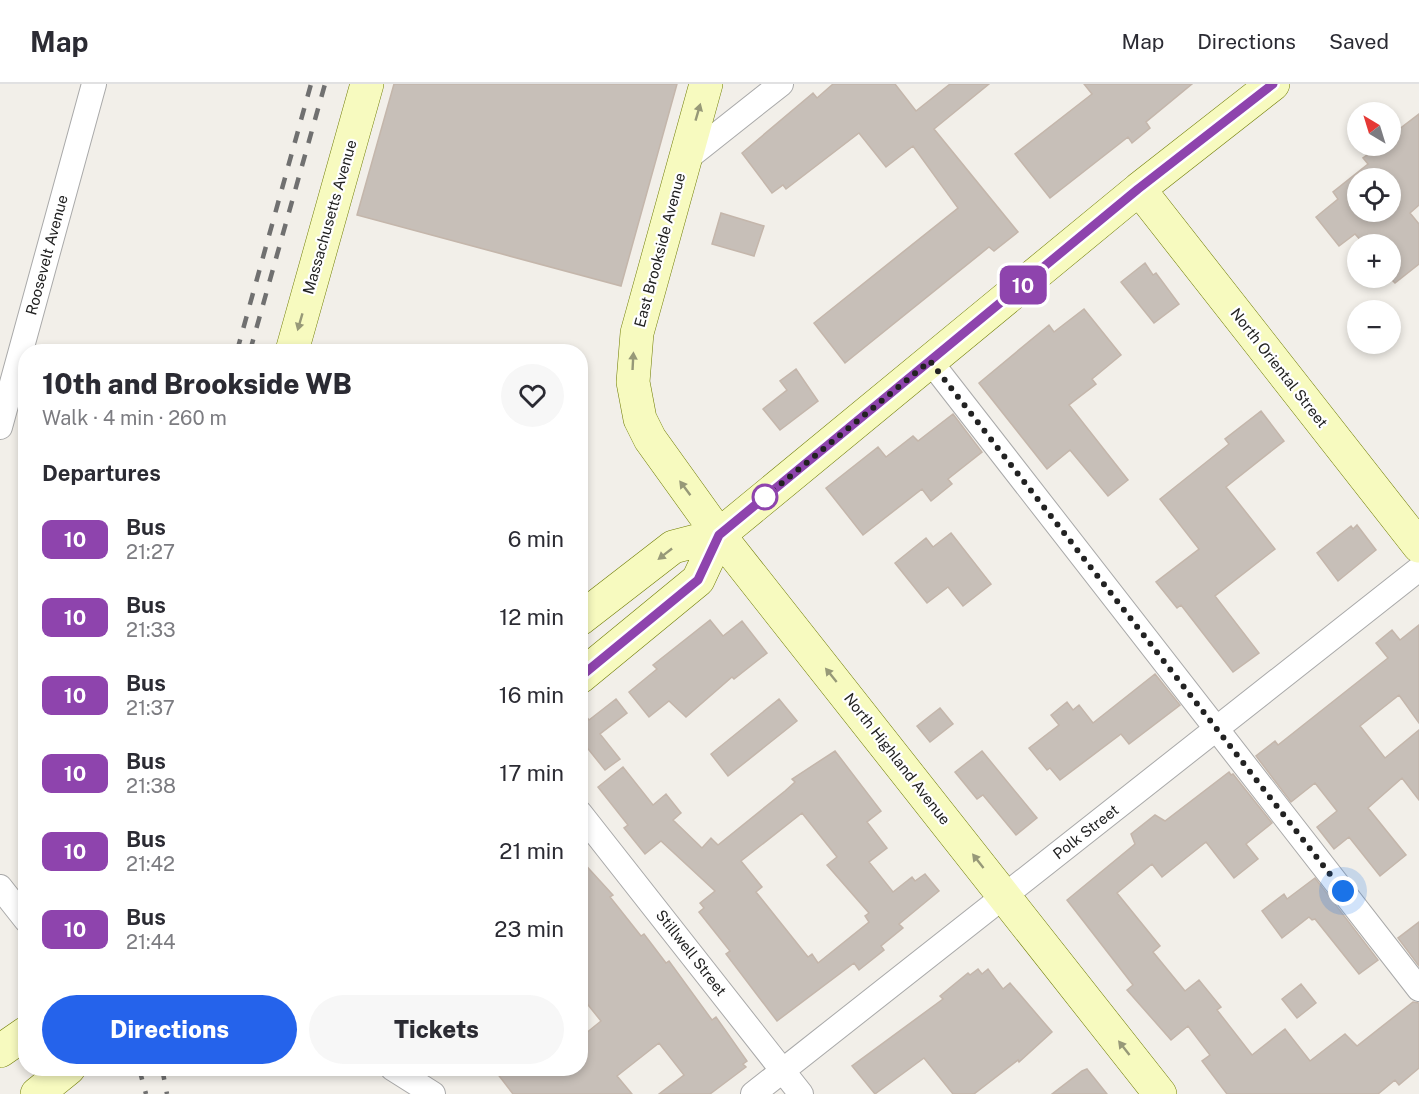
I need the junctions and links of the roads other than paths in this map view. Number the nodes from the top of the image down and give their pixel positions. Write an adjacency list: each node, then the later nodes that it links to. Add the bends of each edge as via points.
1 (94, 84): 8 (street, Roosevelt Avenue)
2 (367, 84): 9 (street, Massachusetts Avenue, one-way to 9)
3 (706, 84): 6 (street, East Brookside Avenue, one-way to 3)
4 (781, 84): 6 (street)
5 (1273, 84): 7 (street)
6 (685, 159): 12 (street, East Brookside Avenue, one-way to 6, via 633,391 634,350)
7 (1138, 189): 11 (street); 15 (street, North Oriental Street)
8 (23, 344)
9 (294, 344)
10 (18, 361): 13 (street, Roosevelt Avenue)
11 (930, 361): 14 (street); 19 (street)
12 (640, 419): 14 (street, North Highland Avenue, one-way to 12, via 660,455)
13 (0, 427)
14 (719, 535): 17 (street, one-way to 17, via 674,547); 18 (street, via 698,580); 22 (street, North Highland Avenue, one-way to 14)
15 (1419, 546)
16 (1419, 569): 19 (street, Polk Street)
17 (588, 613)
18 (588, 670)
19 (1217, 729): 22 (street, Polk Street); 24 (street)
20 (588, 823): 27 (street, Stillwell Street)
21 (0, 887): 23 (street)
22 (1005, 896): 27 (street, Polk Street); 34 (street, North Highland Avenue, one-way to 22)
23 (18, 910)
24 (1419, 989)
25 (18, 1039): 26 (street)
26 (0, 1051)
27 (783, 1070): 32 (street, Polk Street); 33 (street, Stillwell Street)
28 (59, 1076): 30 (street)
29 (405, 1076): 31 (street)
30 (37, 1094)
31 (433, 1094)
32 (753, 1094)
33 (801, 1094)
34 (1160, 1094)

